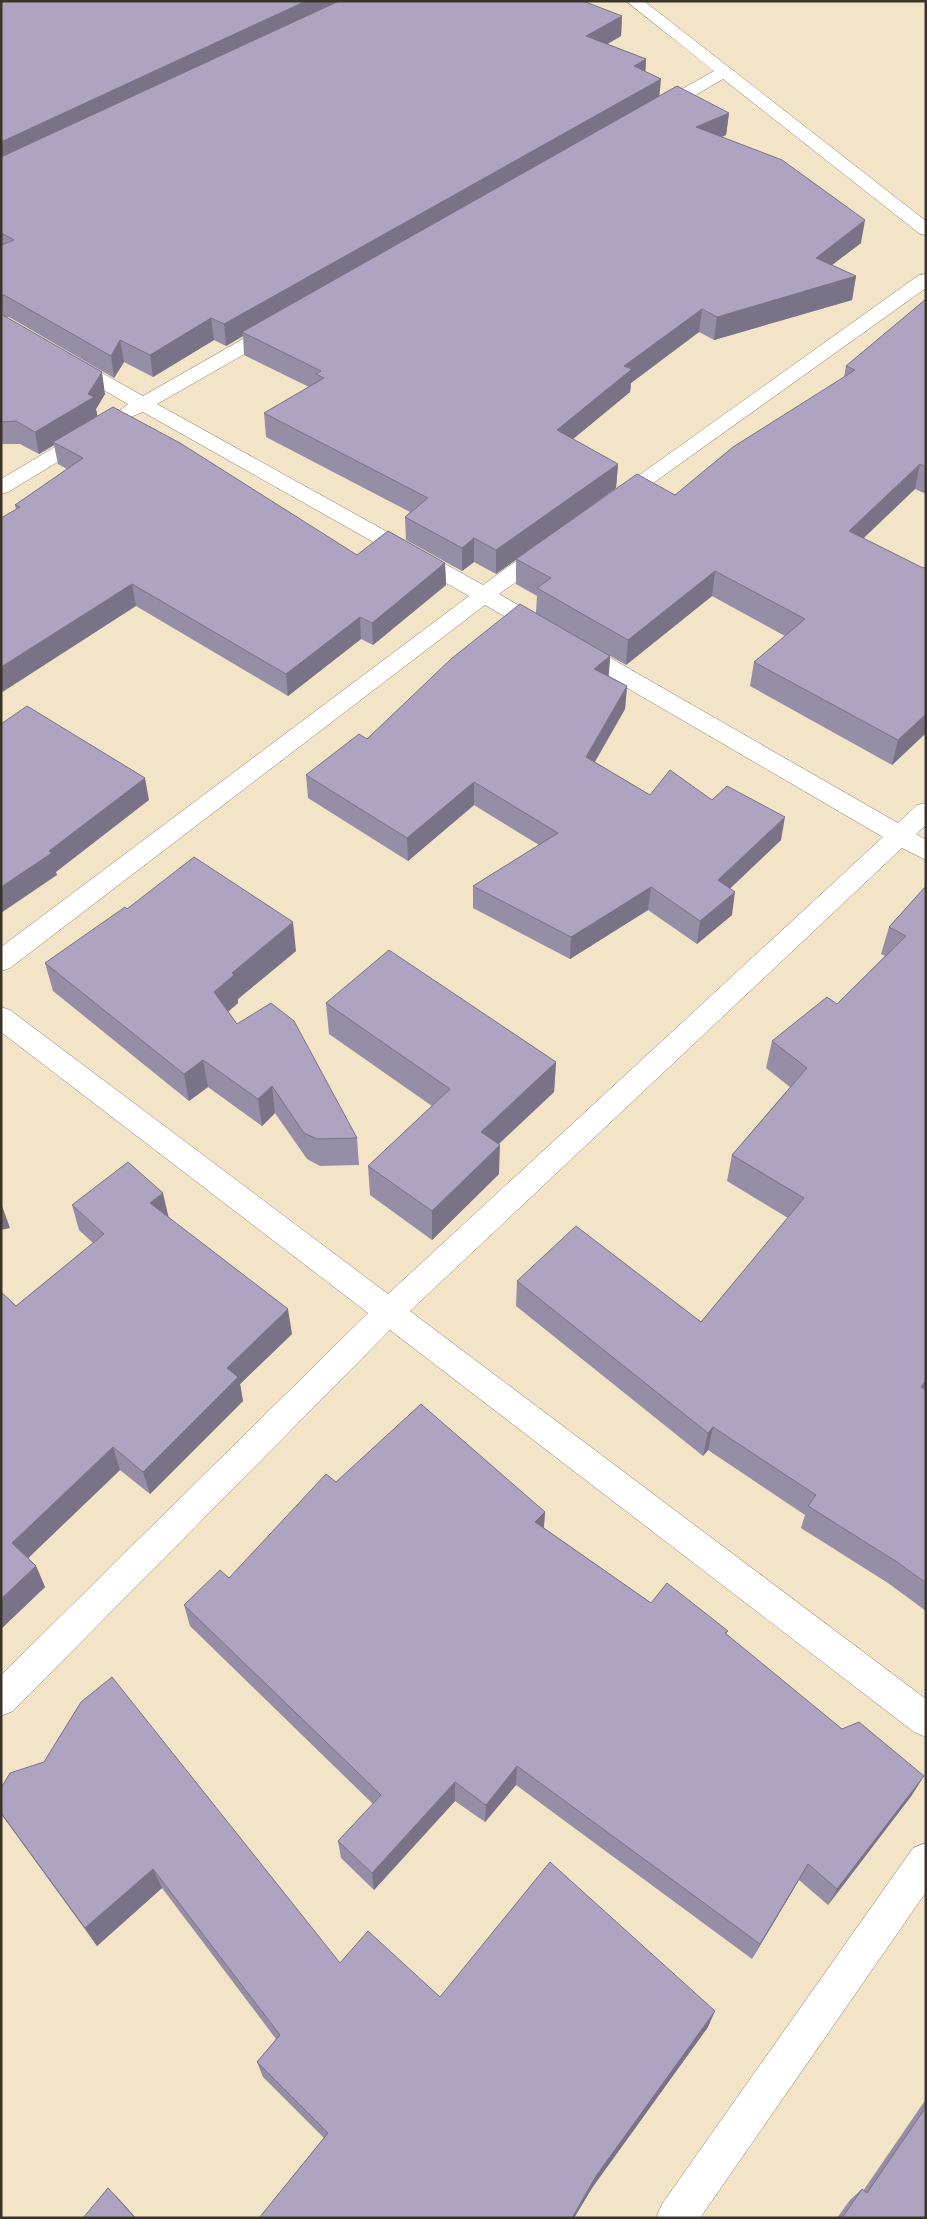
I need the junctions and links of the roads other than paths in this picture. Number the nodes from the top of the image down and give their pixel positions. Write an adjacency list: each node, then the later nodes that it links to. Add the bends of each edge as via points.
1 (634, 1): 2 (street)
2 (724, 72): 3 (street); 4 (street)
3 (639, 121)
4 (926, 230)
5 (926, 279): 12 (street)
6 (287, 321): 8 (street)
7 (51, 351): 8 (street)
8 (141, 404): 9 (street); 14 (street)
9 (116, 419)
10 (100, 429): 11 (street)
11 (1, 488)
12 (596, 514)
13 (564, 538): 14 (street)
14 (484, 595): 16 (street); 18 (street)
15 (926, 811): 16 (street)
16 (898, 836): 17 (street); 20 (street)
17 (926, 851)
18 (1, 960)
19 (1, 1018): 20 (street)
20 (389, 1312): 21 (street); 22 (street)
21 (1, 1699)
22 (926, 1720)
23 (926, 1860): 24 (street)
24 (676, 2218)

